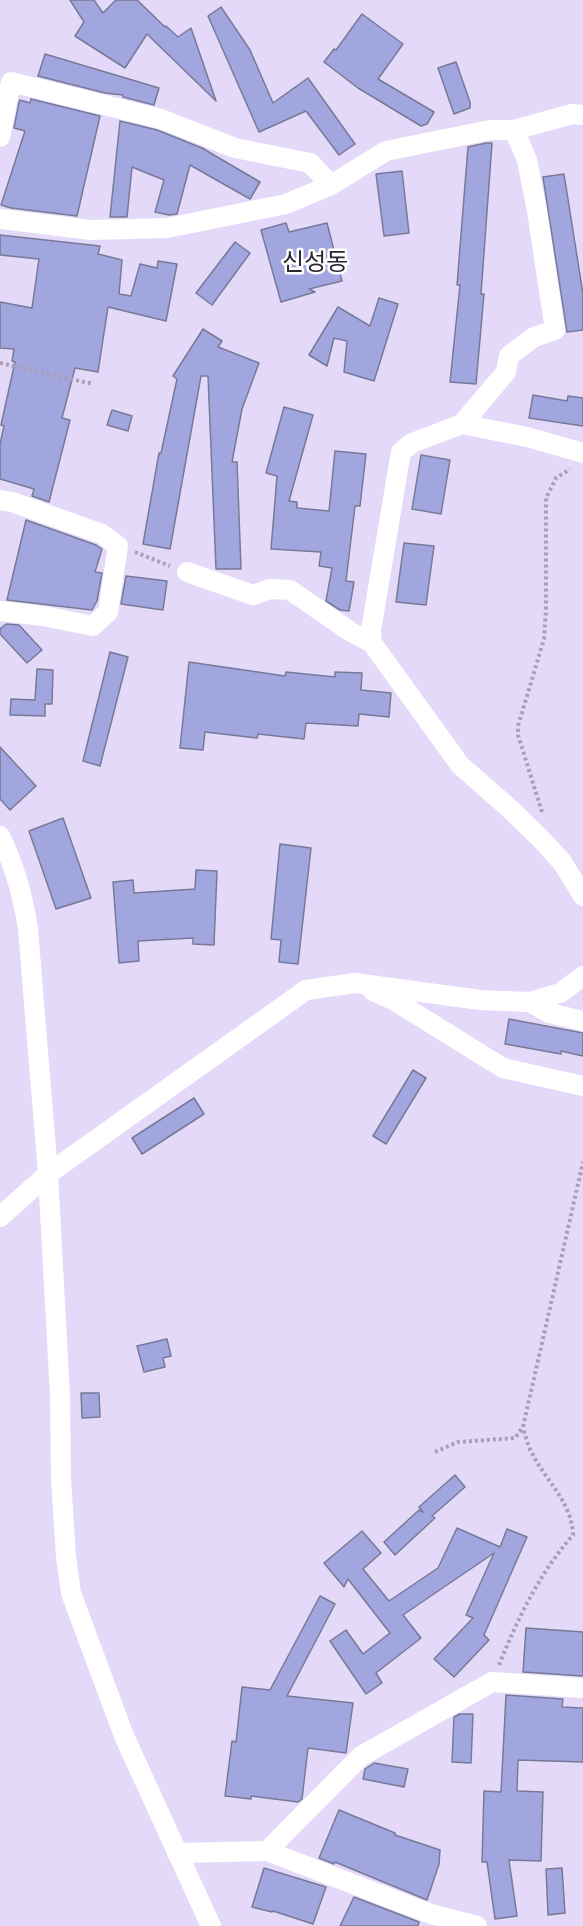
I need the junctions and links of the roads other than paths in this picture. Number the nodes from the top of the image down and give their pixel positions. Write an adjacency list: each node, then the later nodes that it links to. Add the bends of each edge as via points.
1 (583, 115): 2 (street, via 572,114)
2 (514, 130): 4 (street, via 490,130 386,151); 6 (street, via 527,160 555,330 534,337 509,356 506,372)
3 (0, 137): 4 (street, via 12,82 161,119 235,148 310,163)
4 (332, 185): 5 (street, via 286,204 167,228 91,230)
5 (0, 219)
6 (462, 424): 7 (street, via 528,438); 11 (street, via 412,443 401,452)
7 (578, 460)
8 (0, 500): 10 (street, via 102,534 118,546 108,612 93,626)
9 (187, 572): 11 (street, via 253,595 270,589 290,590)
10 (0, 610)
11 (372, 643): 13 (street, via 460,765 542,840 562,862)
12 (0, 836): 19 (street, via 24,900)
13 (583, 896)
14 (583, 976): 16 (street, via 560,993)
15 (355, 983): 16 (street, via 480,1000); 18 (street, via 395,1001 503,1068); 19 (street, via 306,990)
16 (530, 1002): 17 (street, via 549,1013)
17 (583, 1021)
18 (583, 1086)
19 (48, 1174): 20 (street); 23 (street, via 61,1478 71,1593 124,1736)
20 (0, 1217)
21 (583, 1688): 22 (street, via 492,1682 361,1756)
22 (267, 1851): 23 (street); 25 (street, via 431,1914)
23 (177, 1853): 24 (street)
24 (211, 1926)
25 (477, 1926)

